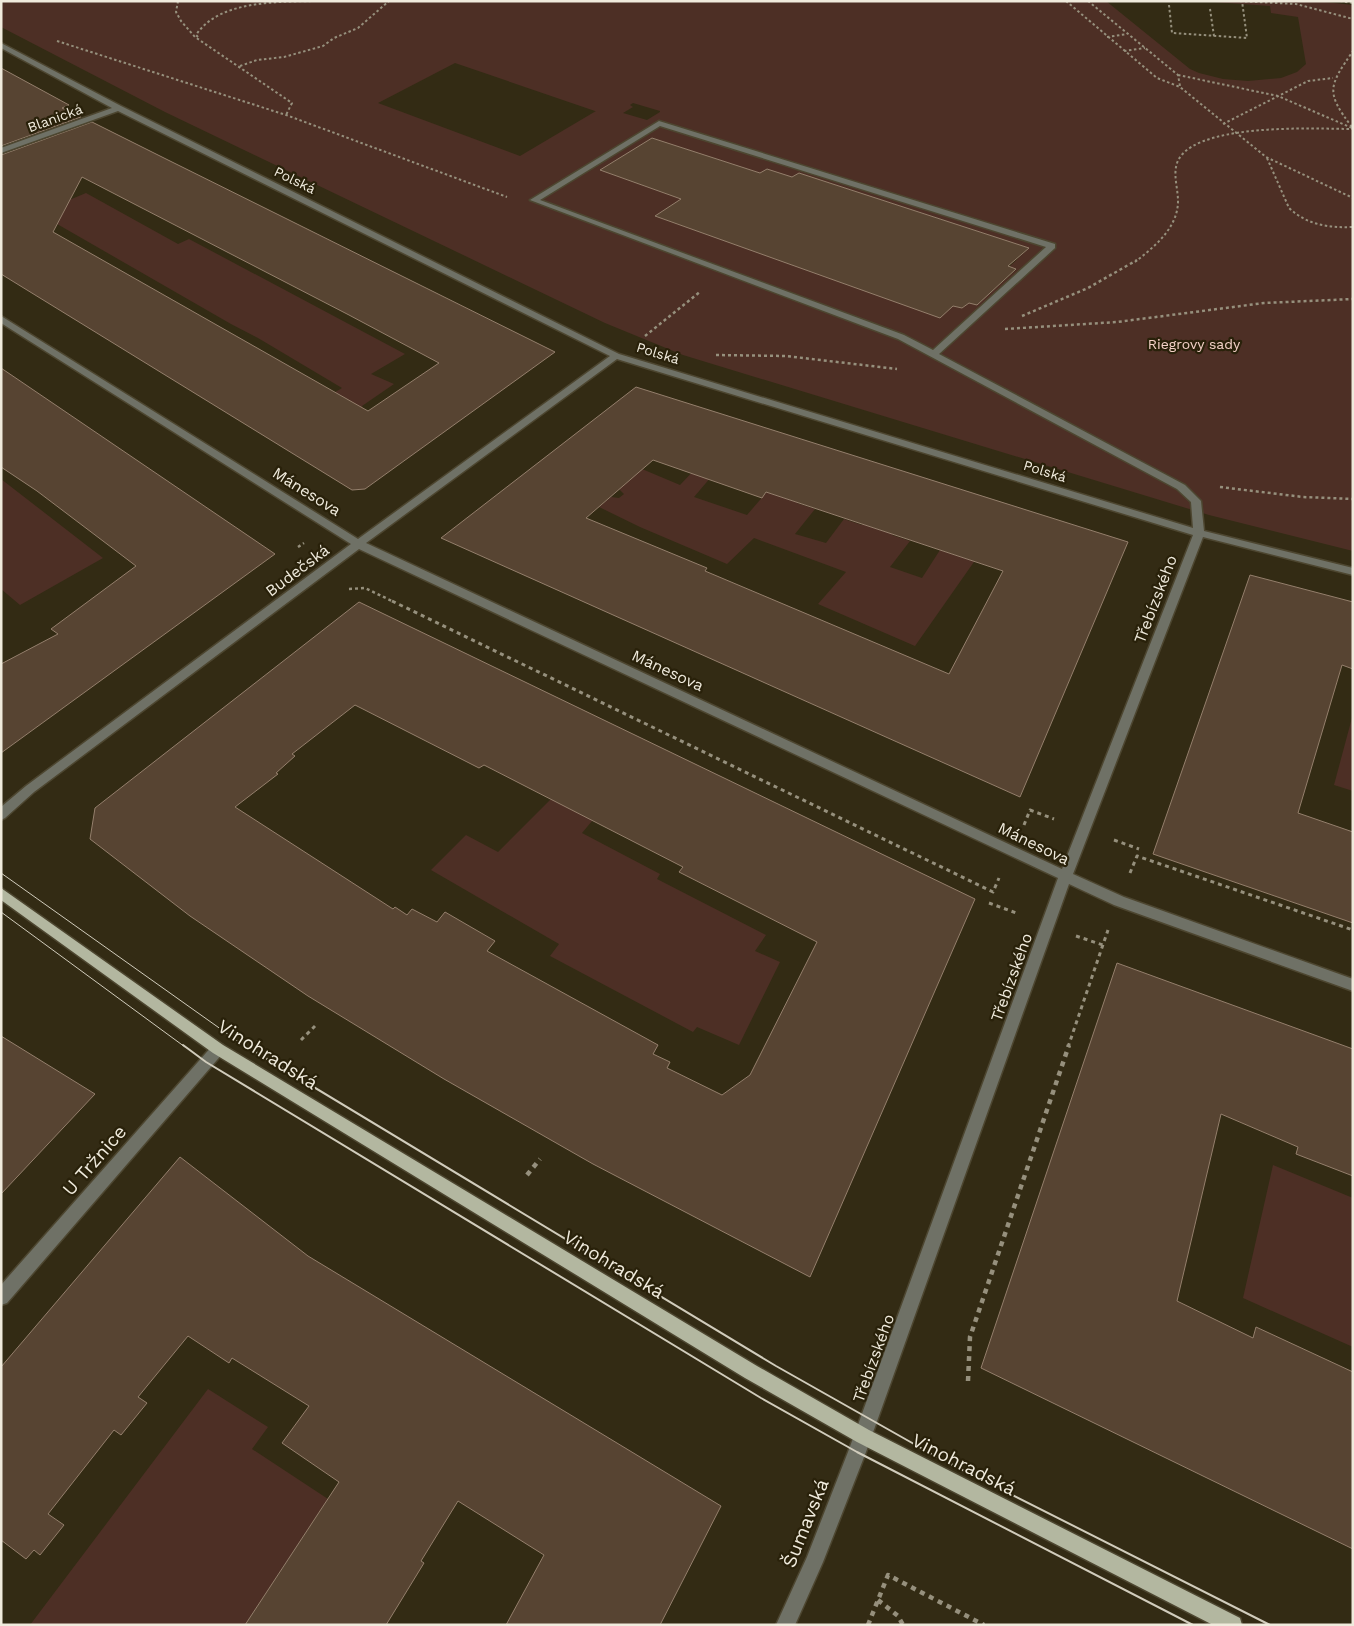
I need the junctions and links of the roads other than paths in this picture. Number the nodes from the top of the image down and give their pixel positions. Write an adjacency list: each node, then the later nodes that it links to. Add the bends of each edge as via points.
1 (1, 44): 2 (street, Polská)
2 (118, 108): 3 (street, Blanická); 6 (street, Polská)
3 (1, 151)
4 (1, 319): 8 (street, Mánesova)
5 (934, 354): 5 (street, via 900,337 534,200 659,124 1052,246); 7 (street, via 1181,487 1196,500)
6 (616, 356): 7 (street, Polská); 8 (street, Budečská)
7 (1199, 533): 9 (street, Polská); 11 (street, Třebízského)
8 (358, 544): 10 (street, Budečská, via 30,789); 11 (street, Mánesova)
9 (1353, 572)
10 (1, 815)
11 (1065, 878): 13 (street, Mánesova, via 1119,901); 16 (street, Třebízského)
12 (1, 893): 14 (main road, Vinohradská)
13 (1353, 985)
14 (218, 1049): 15 (street, U Tržnice); 16 (main road, Vinohradská, via 751,1372)
15 (1, 1298)
16 (863, 1436): 17 (street, Šumavská, via 814,1562); 18 (main road, Vinohradská)
17 (785, 1625)
18 (1233, 1625)

